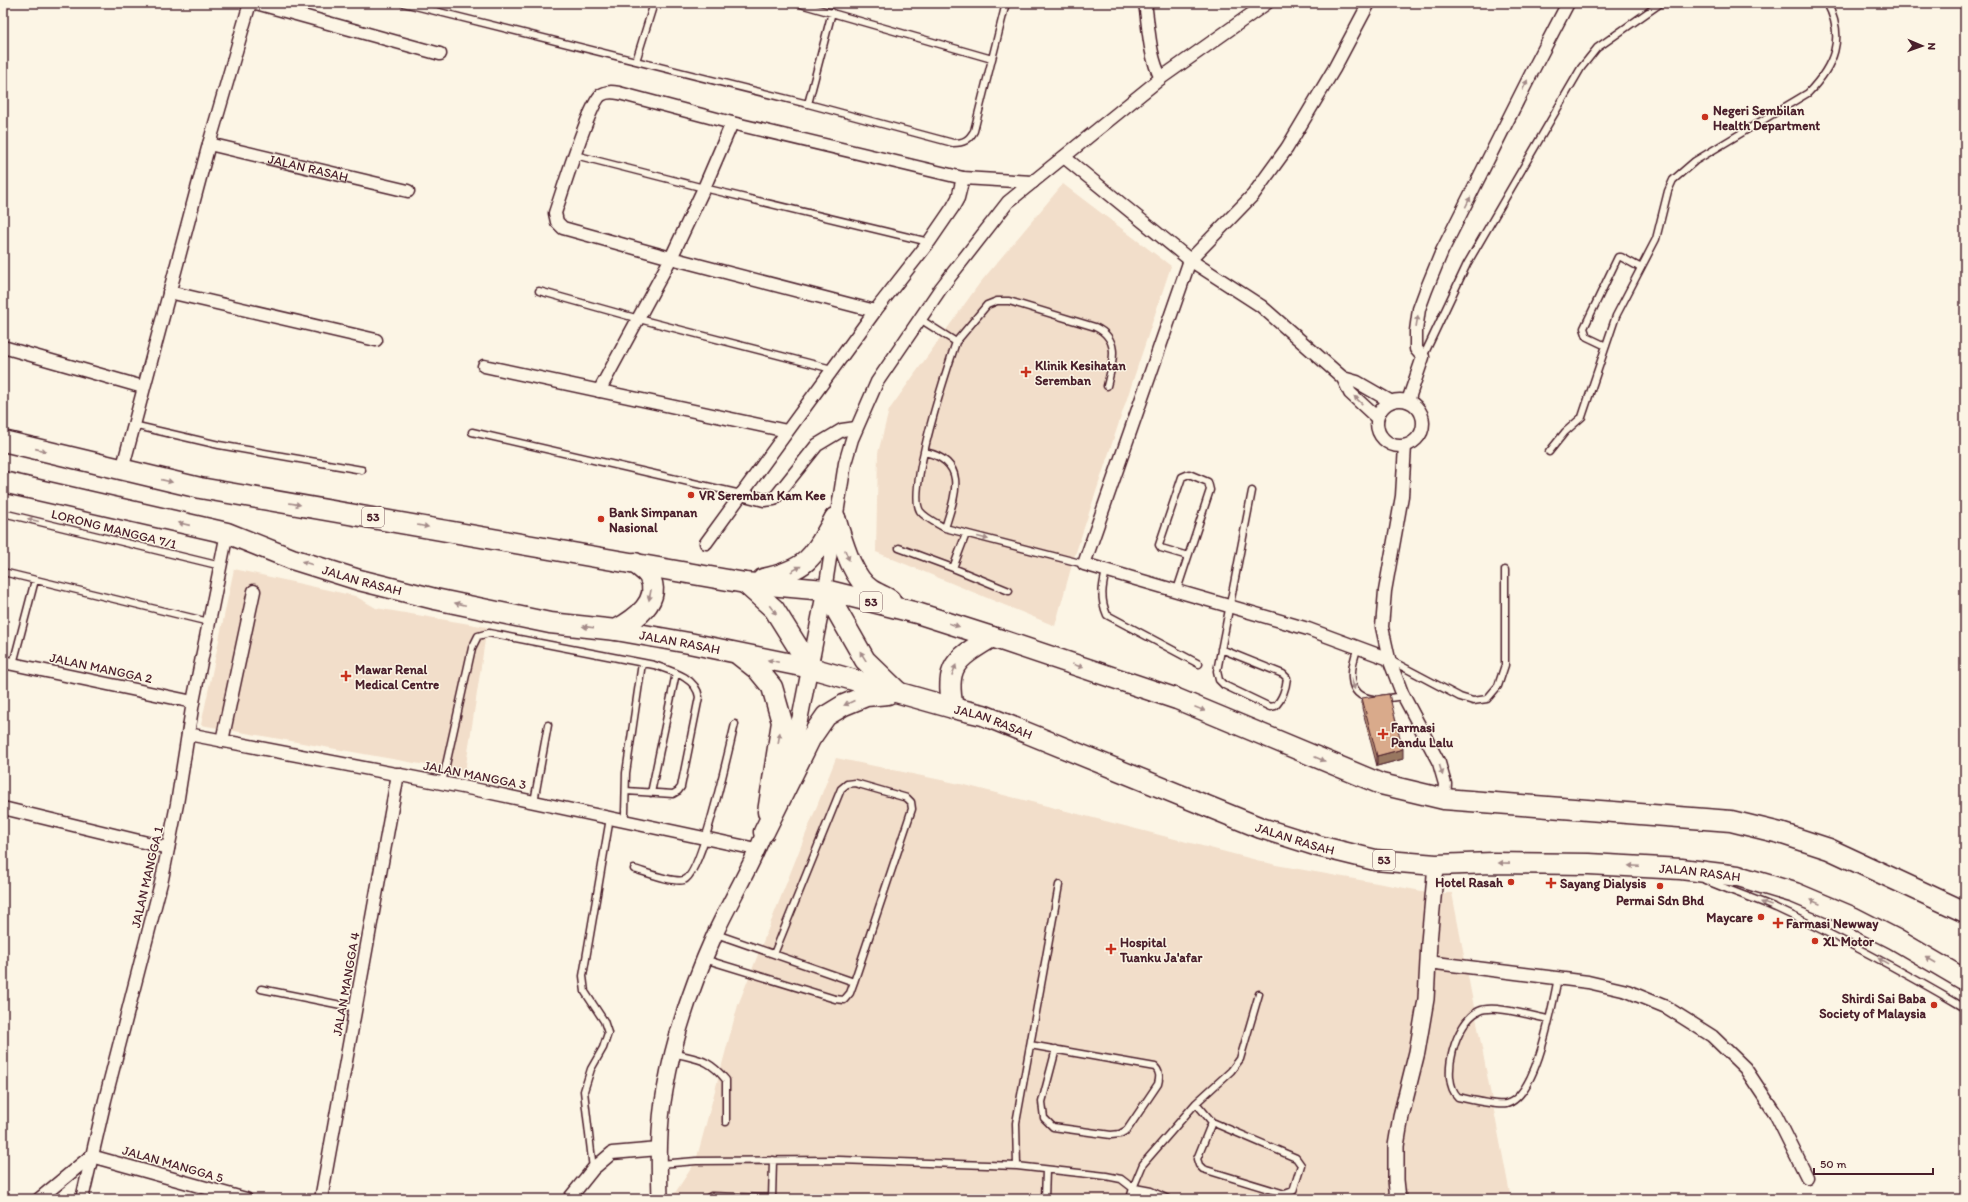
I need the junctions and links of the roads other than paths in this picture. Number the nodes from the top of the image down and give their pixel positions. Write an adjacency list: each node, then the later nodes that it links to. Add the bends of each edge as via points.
1 (250, 3): 20 (street)
2 (256, 3): 14 (street)
3 (403, 3): 16 (lane)
4 (654, 3): 16 (lane)
5 (797, 3): 13 (lane)
6 (1006, 3): 15 (lane)
7 (1145, 3): 17 (street, via 1152,53)
8 (1267, 3): 17 (street)
9 (1369, 3): 29 (street, via 1334,70 1287,148 1253,195)
10 (1568, 3): 40 (street, one-way to 10, via 1416,349 1416,331 1419,309 1426,290 1442,251)
11 (1661, 3): 40 (lane, via 1597,48 1581,68 1467,264)
12 (1827, 3): 30 (lane, via 1837,30 1836,46 1822,79 1808,93 1681,171 1668,191 1656,239)
13 (832, 12): 15 (lane); 18 (lane)
14 (440, 54)
15 (992, 59): 18 (lane, via 974,130 967,141 961,143)
16 (636, 61): 18 (lane)
17 (1161, 78): 22 (street)
18 (808, 104)
19 (732, 123): 21 (street, via 607,92 596,100); 23 (street); 25 (street)
20 (209, 144): 26 (street, JALAN RASAH); 32 (street)
21 (574, 155): 25 (lane); 28 (street, via 555,213 559,225)
22 (1064, 157): 24 (street); 29 (street)
23 (962, 178): 24 (street); 27 (street, via 958,198)
24 (1033, 182): 35 (street, via 1008,202)
25 (704, 188): 27 (lane); 28 (street)
26 (408, 191)
27 (929, 242): 33 (street)
28 (671, 258): 33 (street); 34 (street)
29 (1190, 260): 43 (street, via 1261,306); 72 (street)
30 (1641, 268): 38 (lane, via 1616,316); 38 (lane, via 1618,257 1584,328 1587,337)
31 (539, 291): 34 (lane)
32 (169, 292): 36 (street); 45 (street)
33 (875, 311): 42 (street)
34 (639, 319): 42 (lane); 46 (street)
35 (920, 319): 37 (lane); 51 (street, via 877,382)
36 (376, 340)
37 (956, 342): 44 (lane, via 987,305 996,301 1009,301 1105,331 1112,347 1112,368); 56 (lane)
38 (1606, 346): 57 (lane, via 1582,417 1565,432)
39 (3, 347): 45 (street)
40 (1423, 357): 48 (street)
41 (484, 366): 46 (street)
42 (832, 369): 52 (street)
43 (1343, 378): 47 (street, via 1357,382); 49 (street, one-way to 43, via 1350,393)
44 (1107, 386)
45 (144, 387): 50 (street)
46 (599, 390): 52 (street)
47 (1390, 401): 48 (street); 49 (street, via 1384,405)
48 (1408, 401): 55 (street, via 1418,408 1423,422 1418,437)
49 (1377, 418): 55 (street, via 1379,433 1383,439 1389,444)
50 (133, 425): 58 (street); 59 (lane, via 219,445)
51 (856, 428): 62 (street, via 842,430 817,445 774,499 764,500); 64 (street, via 845,463)
52 (787, 431): 62 (street)
53 (472, 432): 62 (lane)
54 (3, 441): 58 (highway, 53, one-way to 58)
55 (1405, 446): 92 (street, via 1402,496 1385,591 1382,627)
56 (925, 452): 65 (lane, via 917,494 920,510); 65 (lane, via 947,461 953,471 955,495)
57 (1549, 452)
58 (122, 470): 71 (highway, 53, one-way to 71, via 200,488)
59 (362, 470)
60 (3, 482): 66 (highway, JALAN RASAH / 53, one-way to 60)
61 (1252, 491): 84 (lane)
62 (741, 494): 68 (street)
63 (3, 513): 73 (lane, LORONG MANGGA 7/1, one-way to 63)
64 (835, 518): 79 (highway, one-way to 64, via 787,574 805,563); 80 (street); 85 (highway, one-way to 85, via 847,556 855,571 870,589)
65 (945, 528): 67 (lane)
66 (226, 533): 73 (street, JALAN MANGGA 1); 87 (highway, JALAN RASAH / 53, one-way to 66, via 550,623 435,599 359,580 292,559)
67 (966, 534): 72 (lane, one-way to 72); 74 (lane)
68 (706, 543)
69 (900, 548): 74 (lane)
70 (1188, 556): 70 (lane, via 1210,485 1189,474 1182,476 1159,545 1161,548); 81 (lane)
71 (635, 563): 79 (highway, 53); 87 (highway, one-way to 87, via 648,575 651,594 641,614)
72 (1084, 564): 76 (street)
73 (221, 566): 86 (street, JALAN MANGGA 1)
74 (953, 568): 83 (lane)
75 (1505, 570): 92 (lane, via 1505,665 1498,686 1487,698 1473,701 1460,697)
76 (1106, 571): 81 (street); 95 (lane, via 1102,605 1107,615)
77 (3, 572): 78 (lane)
78 (35, 580): 86 (lane); 93 (lane)
79 (745, 583): 80 (highway, 53); 96 (highway, one-way to 96, via 774,609)
80 (825, 590): 85 (highway, 53); 96 (street); 98 (highway, one-way to 80, via 865,660)
81 (1177, 590): 84 (street)
82 (254, 591): 105 (street)
83 (1009, 591)
84 (1229, 605): 89 (street); 90 (lane)
85 (917, 613): 88 (highway, 53, one-way to 88)
86 (209, 622): 100 (street, JALAN MANGGA 1)
87 (616, 630): 91 (highway, JALAN RASAH / 53)
88 (992, 637): 101 (highway, one-way to 88, via 950,681 954,667 962,655); 110 (highway, 53, one-way to 110, via 1176,699 1381,784)
89 (1358, 647): 92 (street); 99 (lane, one-way to 99, via 1351,679 1354,689 1360,696 1377,700)
90 (1221, 649): 90 (lane, via 1217,671 1219,680 1224,685 1270,706 1279,703 1287,678 1283,674)
91 (736, 653): 96 (highway, JALAN RASAH / 53, one-way to 91); 116 (highway, one-way to 91, via 782,722 772,687 758,670)
92 (1389, 659): 99 (street)
93 (8, 663): 100 (street, JALAN MANGGA 2)
94 (642, 663): 97 (lane); 107 (lane, via 489,633 478,636 472,648); 108 (lane, via 626,773)
95 (1199, 664)
96 (811, 668): 98 (highway, JALAN RASAH / 53); 116 (street, via 800,718)
97 (676, 673): 109 (lane); 109 (lane, via 693,682 698,689 699,697 682,779 678,791 673,794)
98 (900, 693): 101 (highway, JALAN RASAH / 53); 116 (highway, one-way to 116, via 866,696 826,716 810,739)
99 (1404, 696): 110 (street, one-way to 110, via 1439,763 1445,784)
100 (193, 702): 104 (street, JALAN MANGGA 1)
101 (953, 708): 118 (highway, JALAN RASAH / 53, via 983,715 1261,828 1375,860)
102 (735, 724): 115 (lane)
103 (548, 725): 111 (lane)
104 (188, 734): 105 (street, JALAN MANGGA 3); 117 (street, JALAN MANGGA 1)
105 (222, 741): 106 (street, JALAN MANGGA 3)
106 (398, 774): 107 (street, JALAN MANGGA 3); 132 (street, JALAN MANGGA 4)
107 (442, 783): 111 (street, JALAN MANGGA 3)
108 (626, 791): 109 (lane); 114 (lane)
109 (651, 792)
110 (1444, 799): 122 (highway, 53, via 1731,821 1780,832 1829,849)
111 (534, 802): 113 (street, JALAN MANGGA 3)
112 (3, 808): 117 (street)
113 (610, 818): 114 (street, JALAN MANGGA 3); 146 (lane, via 583,976 585,992 608,1033 603,1048 591,1068 584,1091)
114 (623, 821): 115 (street, JALAN MANGGA 3)
115 (706, 838): 116 (street, JALAN MANGGA 3); 119 (lane, via 691,876 685,880)
116 (760, 840): 123 (street)
117 (168, 848): 142 (street, JALAN MANGGA 1)
118 (1436, 865): 120 (highway, JALAN RASAH / 53, one-way to 118, via 1581,864); 126 (street)
119 (634, 869)
120 (1681, 869): 128 (highway, JALAN RASAH / 53, one-way to 120, via 1895,939 1796,893 1738,876); 133 (lane, one-way to 120, via 1820,929)
121 (1058, 885): 135 (lane)
122 (1965, 912)
123 (716, 934): 124 (lane); 125 (street)
124 (774, 954): 129 (lane); 129 (lane, via 841,789 847,784 855,783 907,798 912,809)
125 (704, 959): 129 (lane, via 835,999 844,1000); 137 (street, via 689,998)
126 (1428, 962): 127 (street); 150 (street, via 1426,999 1417,1052 1396,1146)
127 (1558, 978): 134 (lane); 148 (street, via 1627,991 1666,1007 1712,1036 1745,1068 1771,1106)
128 (1965, 980)
129 (854, 982)
130 (261, 989): 132 (lane)
131 (1259, 994): 138 (lane, via 1240,1059 1232,1071)
132 (356, 1008): 154 (street, JALAN MANGGA 4)
133 (1965, 1008)
134 (1548, 1019): 134 (lane, via 1537,1064 1528,1081 1511,1102 1504,1104 1458,1097 1452,1092 1450,1067 1453,1051 1459,1034 1472,1016 1479,1011 1494,1009)
135 (1030, 1044): 136 (lane); 145 (lane, via 1016,1123)
136 (1056, 1049): 136 (lane, via 1155,1067 1160,1077 1158,1084 1127,1130 1120,1134 1053,1127 1044,1118 1042,1102)
137 (673, 1053): 139 (lane, via 709,1063 716,1067 726,1080); 141 (street, via 665,1090)
138 (1196, 1103): 140 (lane); 149 (lane, via 1144,1164)
139 (726, 1122)
140 (1212, 1122): 140 (lane, via 1296,1158 1301,1165 1293,1191 1285,1194 1199,1165 1197,1159)
141 (659, 1149): 144 (street); 146 (street, via 612,1153)
142 (91, 1156): 151 (street); 152 (street, JALAN MANGGA 1); 153 (street, JALAN MANGGA 5)
143 (773, 1160): 144 (lane); 145 (lane); 158 (lane)
144 (659, 1164): 156 (street)
145 (1017, 1166): 147 (lane)
146 (593, 1169): 155 (street)
147 (1046, 1170): 149 (lane, via 1121,1179); 159 (lane)
148 (1807, 1178)
149 (1133, 1188): 160 (lane); 161 (lane); 162 (lane, via 1151,1191)
150 (1397, 1198)
151 (38, 1199)
152 (82, 1199)
153 (246, 1199)
154 (321, 1199)
155 (569, 1199)
156 (660, 1199)
157 (706, 1199): 158 (lane, via 711,1196)
158 (772, 1199)
159 (1045, 1199)
160 (1130, 1199)
161 (1147, 1199)
162 (1168, 1199)

